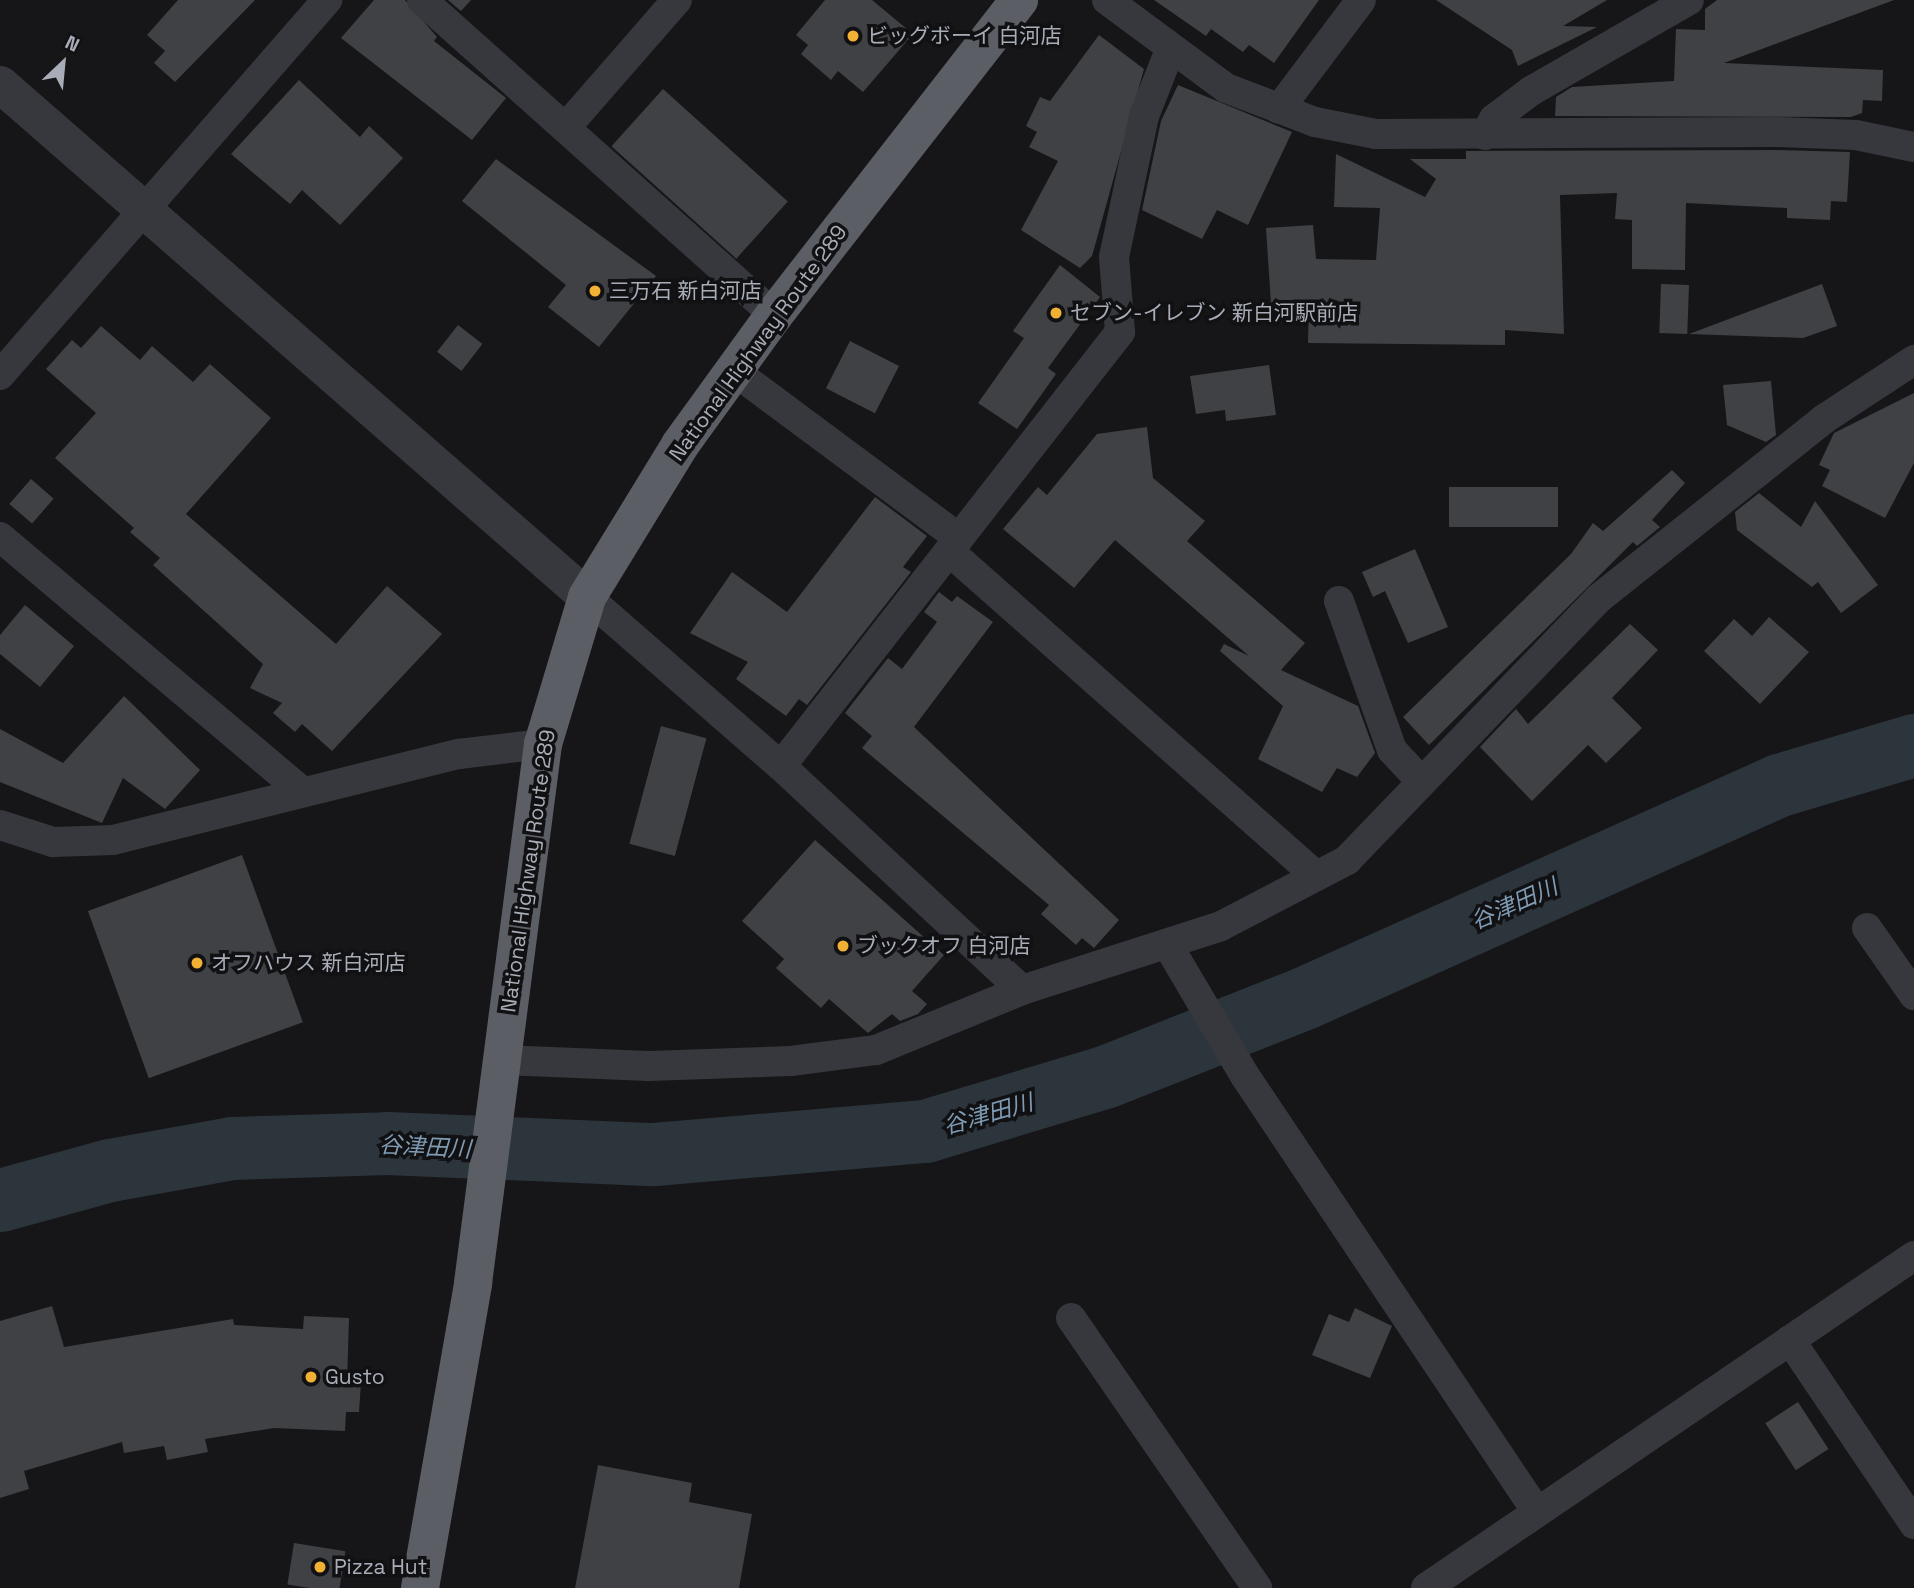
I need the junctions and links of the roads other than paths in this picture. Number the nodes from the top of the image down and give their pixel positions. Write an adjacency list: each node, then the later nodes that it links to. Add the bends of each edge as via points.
1 (327, 0): 14 (street)
2 (422, 0): 11 (street)
3 (677, 0): 11 (street)
4 (1019, 0): 15 (highway, National Highway Route 289)
5 (1107, 0): 8 (street)
6 (1361, 0): 10 (street)
7 (1689, 0): 12 (street, via 1531,91 1494,119)
8 (1170, 50): 10 (street, via 1226,88); 20 (street, via 1144,116 1114,257 1120,332)
9 (0, 84): 14 (street)
10 (1279, 109): 12 (street, via 1376,134)
11 (567, 126): 15 (street)
12 (1485, 135): 13 (street, via 1775,132 1856,135)
13 (1914, 147)
14 (146, 211): 18 (street); 21 (street)
15 (774, 315): 17 (highway, National Highway Route 289)
16 (1914, 360): 25 (street, via 1824,419 1598,599)
17 (734, 371): 20 (street); 21 (highway, National Highway Route 289)
18 (0, 375)
19 (0, 537): 26 (street)
20 (954, 545): 24 (street); 28 (street)
21 (587, 597): 23 (highway, National Highway Route 289); 24 (street)
22 (1339, 601): 25 (street, via 1392,750)
23 (543, 744): 26 (street, via 459,754); 33 (highway, National Highway Route 289)
24 (781, 766): 31 (street)
25 (1420, 780): 28 (street, via 1347,860)
26 (300, 790): 27 (street, via 175,829 113,839 53,842)
27 (0, 825)
28 (1315, 875): 30 (street)
29 (1867, 928): 32 (street)
30 (1169, 947): 31 (street); 37 (street, via 1245,1076)
31 (1022, 990): 33 (street, via 876,1050 791,1061)
32 (1914, 995)
33 (500, 1070): 39 (highway, National Highway Route 289, via 473,1283)
34 (1914, 1256): 36 (street)
35 (1071, 1318): 40 (street)
36 (1790, 1340): 37 (street); 38 (street)
37 (1537, 1512): 41 (street)
38 (1914, 1524)
39 (420, 1588)
40 (1257, 1588)
41 (1426, 1588)

